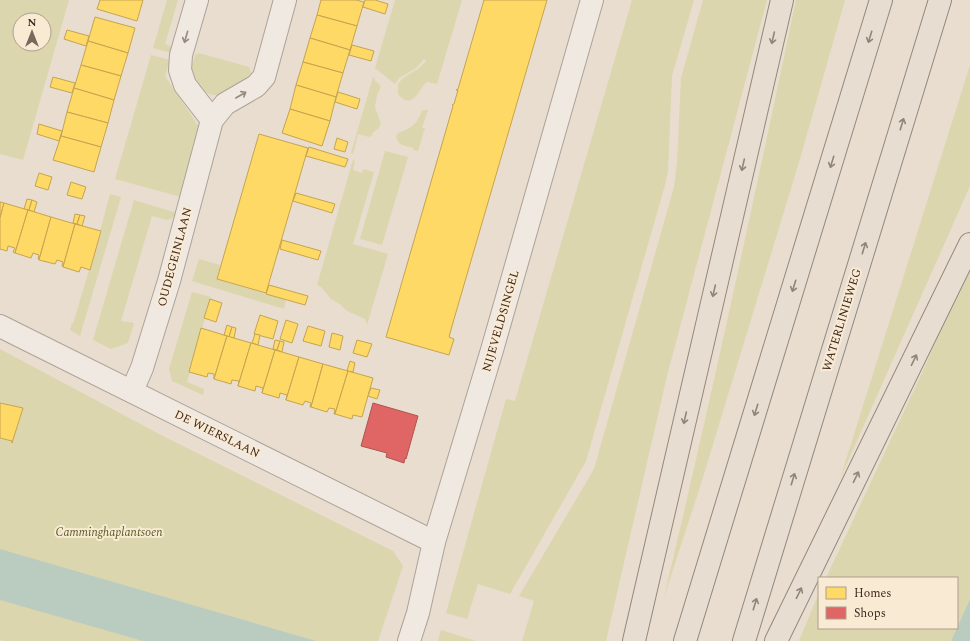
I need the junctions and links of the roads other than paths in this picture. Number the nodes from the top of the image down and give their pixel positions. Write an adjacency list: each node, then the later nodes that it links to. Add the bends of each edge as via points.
1 (197, 0): 7 (street, one-way to 7, via 181,55 180,70 185,85)
2 (285, 0): 7 (street, OUDEGEINLAAN, one-way to 2, via 225,104 256,86 264,77)
3 (592, 0): 11 (street, NIJEVELDSINGEL)
4 (782, 0): 13 (main road, one-way to 13)
5 (881, 0): 14 (main road, one-way to 14)
6 (940, 0): 15 (main road, WATERLINIEWEG, one-way to 6)
7 (212, 120): 10 (street, OUDEGEINLAAN, via 169,281 142,368)
8 (970, 244): 16 (main road, one-way to 8)
9 (0, 326): 10 (street, DE WIERSLAAN)
10 (132, 391): 11 (street, DE WIERSLAAN)
11 (434, 542): 12 (street, NIJEVELDSINGEL)
12 (410, 638)
13 (634, 641)
14 (686, 641)
15 (744, 641)
16 (776, 641)

